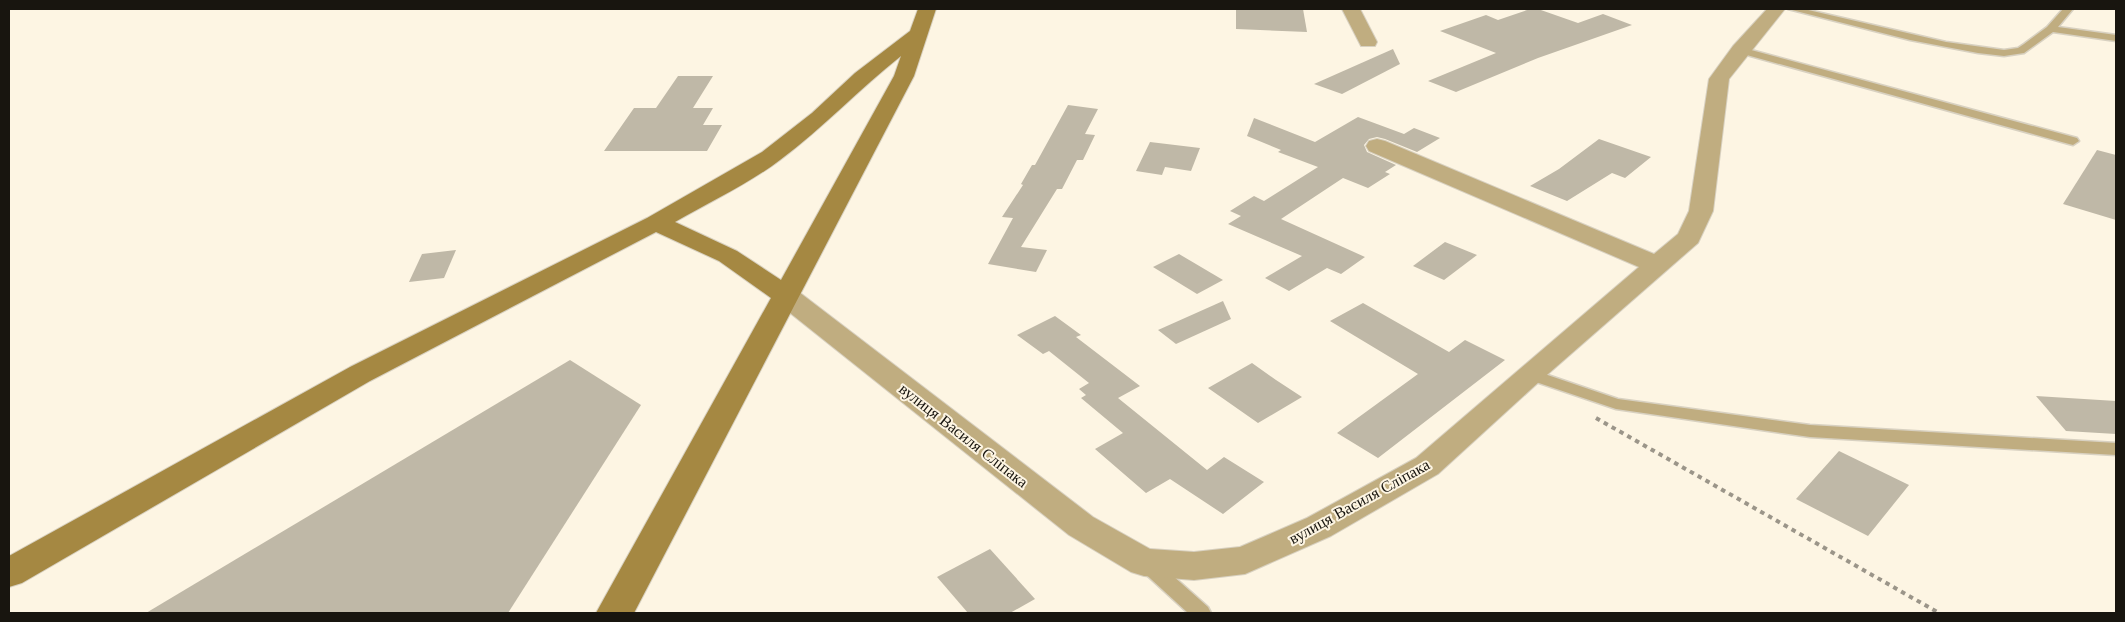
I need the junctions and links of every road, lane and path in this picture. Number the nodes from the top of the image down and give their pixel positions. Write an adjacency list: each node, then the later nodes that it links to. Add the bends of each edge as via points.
1 (1351, 9): 8 (street)
2 (1776, 9): 9 (street, вулиця Василя Сліпака)
3 (1793, 9): 6 (lane, via 1998,53 2019,52)
4 (2068, 9): 6 (lane)
5 (923, 21): 12 (street, via 820,118 770,156); 14 (street, via 904,76)
6 (2051, 29): 7 (lane)
7 (2116, 38)
8 (1368, 42)
9 (1740, 50): 10 (lane); 13 (street, вулиця Василя Сліпака, via 1719,79 1701,211 1689,238)
10 (2073, 141)
11 (1376, 146): 13 (street)
12 (656, 223): 14 (street, via 728,256); 19 (street, via 360,374)
13 (1656, 265): 15 (street, вулиця Василя Сліпака)
14 (785, 295): 18 (street, вулиця Василя Сліпака, via 1081,526); 20 (street)
15 (1530, 374): 17 (lane, via 1616,404 1810,430); 18 (street, вулиця Василя Сліпака, via 1427,466 1318,527 1245,560 1194,566)
16 (1590, 415): 22 (path)
17 (2116, 449)
18 (1144, 562): 21 (lane)
19 (9, 572)
20 (615, 613)
21 (1201, 613)
22 (1939, 613)

